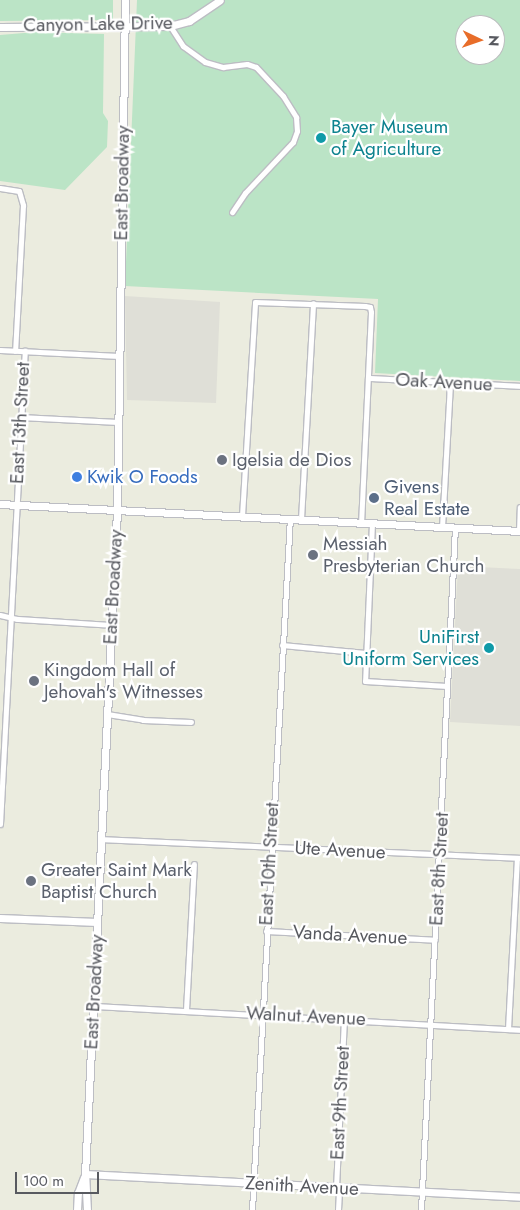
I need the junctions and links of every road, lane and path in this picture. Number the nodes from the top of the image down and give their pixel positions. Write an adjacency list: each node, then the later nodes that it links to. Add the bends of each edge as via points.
1 (125, 0): 5 (main road, East Broadway)
2 (220, 0): 3 (main road, Canyon Lake Drive, via 188,22)
3 (170, 26): 5 (main road, Canyon Lake Drive); 7 (street, via 183,46 205,62 222,67 247,64 256,67 283,96 296,117 297,131 293,142 245,193)
4 (0, 27): 5 (main road, Canyon Lake Drive)
5 (125, 27): 12 (main road, East Broadway)
6 (0, 188): 10 (street, East 13th Street, via 20,193 23,205)
7 (232, 212)
8 (313, 303): 13 (street, via 370,307); 22 (street, via 255,302); 24 (street)
9 (0, 350): 10 (street)
10 (15, 351): 11 (street)
11 (25, 352): 12 (street); 16 (street, East 13th Street)
12 (119, 356): 17 (main road, East Broadway)
13 (368, 378): 14 (street, Oak Avenue); 25 (street)
14 (450, 382): 15 (street, Oak Avenue); 27 (street)
15 (520, 386)
16 (20, 417): 17 (street); 19 (street, East 13th Street)
17 (118, 422): 21 (main road, East Broadway)
18 (0, 504): 19 (main road)
19 (16, 505): 21 (main road); 31 (street, East 13th Street)
20 (520, 507): 29 (street)
21 (117, 511): 22 (main road); 32 (main road, East Broadway)
22 (242, 516): 23 (main road)
23 (290, 518): 24 (main road); 33 (street, East 10th Street)
24 (301, 519): 25 (main road)
25 (361, 522): 26 (main road)
26 (372, 523): 27 (main road); 34 (street)
27 (442, 527): 28 (main road)
28 (455, 528): 29 (main road); 35 (street, East 8th Street)
29 (519, 531)
30 (0, 615): 31 (street)
31 (11, 617): 32 (street); 38 (street, East 13th Street)
32 (112, 624): 36 (main road, East Broadway)
33 (282, 645): 34 (street); 40 (street, East 10th Street)
34 (366, 652): 35 (street, via 365,681)
35 (447, 686): 41 (street, East 8th Street)
36 (107, 714): 37 (street, via 143,720); 39 (main road, East Broadway)
37 (192, 722)
38 (0, 824)
39 (101, 839): 40 (street, Ute Avenue); 45 (main road, East Broadway)
40 (270, 846): 41 (street, Ute Avenue); 46 (street, East 10th Street)
41 (439, 854): 42 (street, Ute Avenue); 47 (street, East 8th Street)
42 (519, 858): 53 (street)
43 (194, 864): 49 (street)
44 (0, 918): 45 (main road)
45 (97, 922): 48 (main road, East Broadway)
46 (266, 931): 47 (street, Vanda Avenue); 50 (street, East 10th Street)
47 (435, 940): 52 (street, East 8th Street)
48 (93, 1006): 49 (street, Walnut Avenue); 55 (main road, East Broadway)
49 (186, 1010): 50 (street, Walnut Avenue)
50 (262, 1014): 51 (street, Walnut Avenue); 56 (street, East 10th Street)
51 (344, 1018): 52 (street, Walnut Avenue); 57 (street, East 9th Street)
52 (431, 1024): 53 (street, Walnut Avenue); 58 (street, East 8th Street)
53 (508, 1029): 54 (street, Walnut Avenue)
54 (520, 1030)
55 (85, 1174): 56 (main road, Zenith Avenue); 60 (main road, East Broadway, via 78,1193); 61 (main road, East Broadway)
56 (253, 1183): 57 (main road, Zenith Avenue); 62 (street, East 10th Street)
57 (337, 1188): 58 (main road, Zenith Avenue); 63 (street, East 9th Street)
58 (422, 1192): 59 (main road, Zenith Avenue); 64 (street, East 8th Street)
59 (520, 1197)
60 (77, 1210)
61 (87, 1210)
62 (252, 1210)
63 (338, 1210)
64 (422, 1210)

